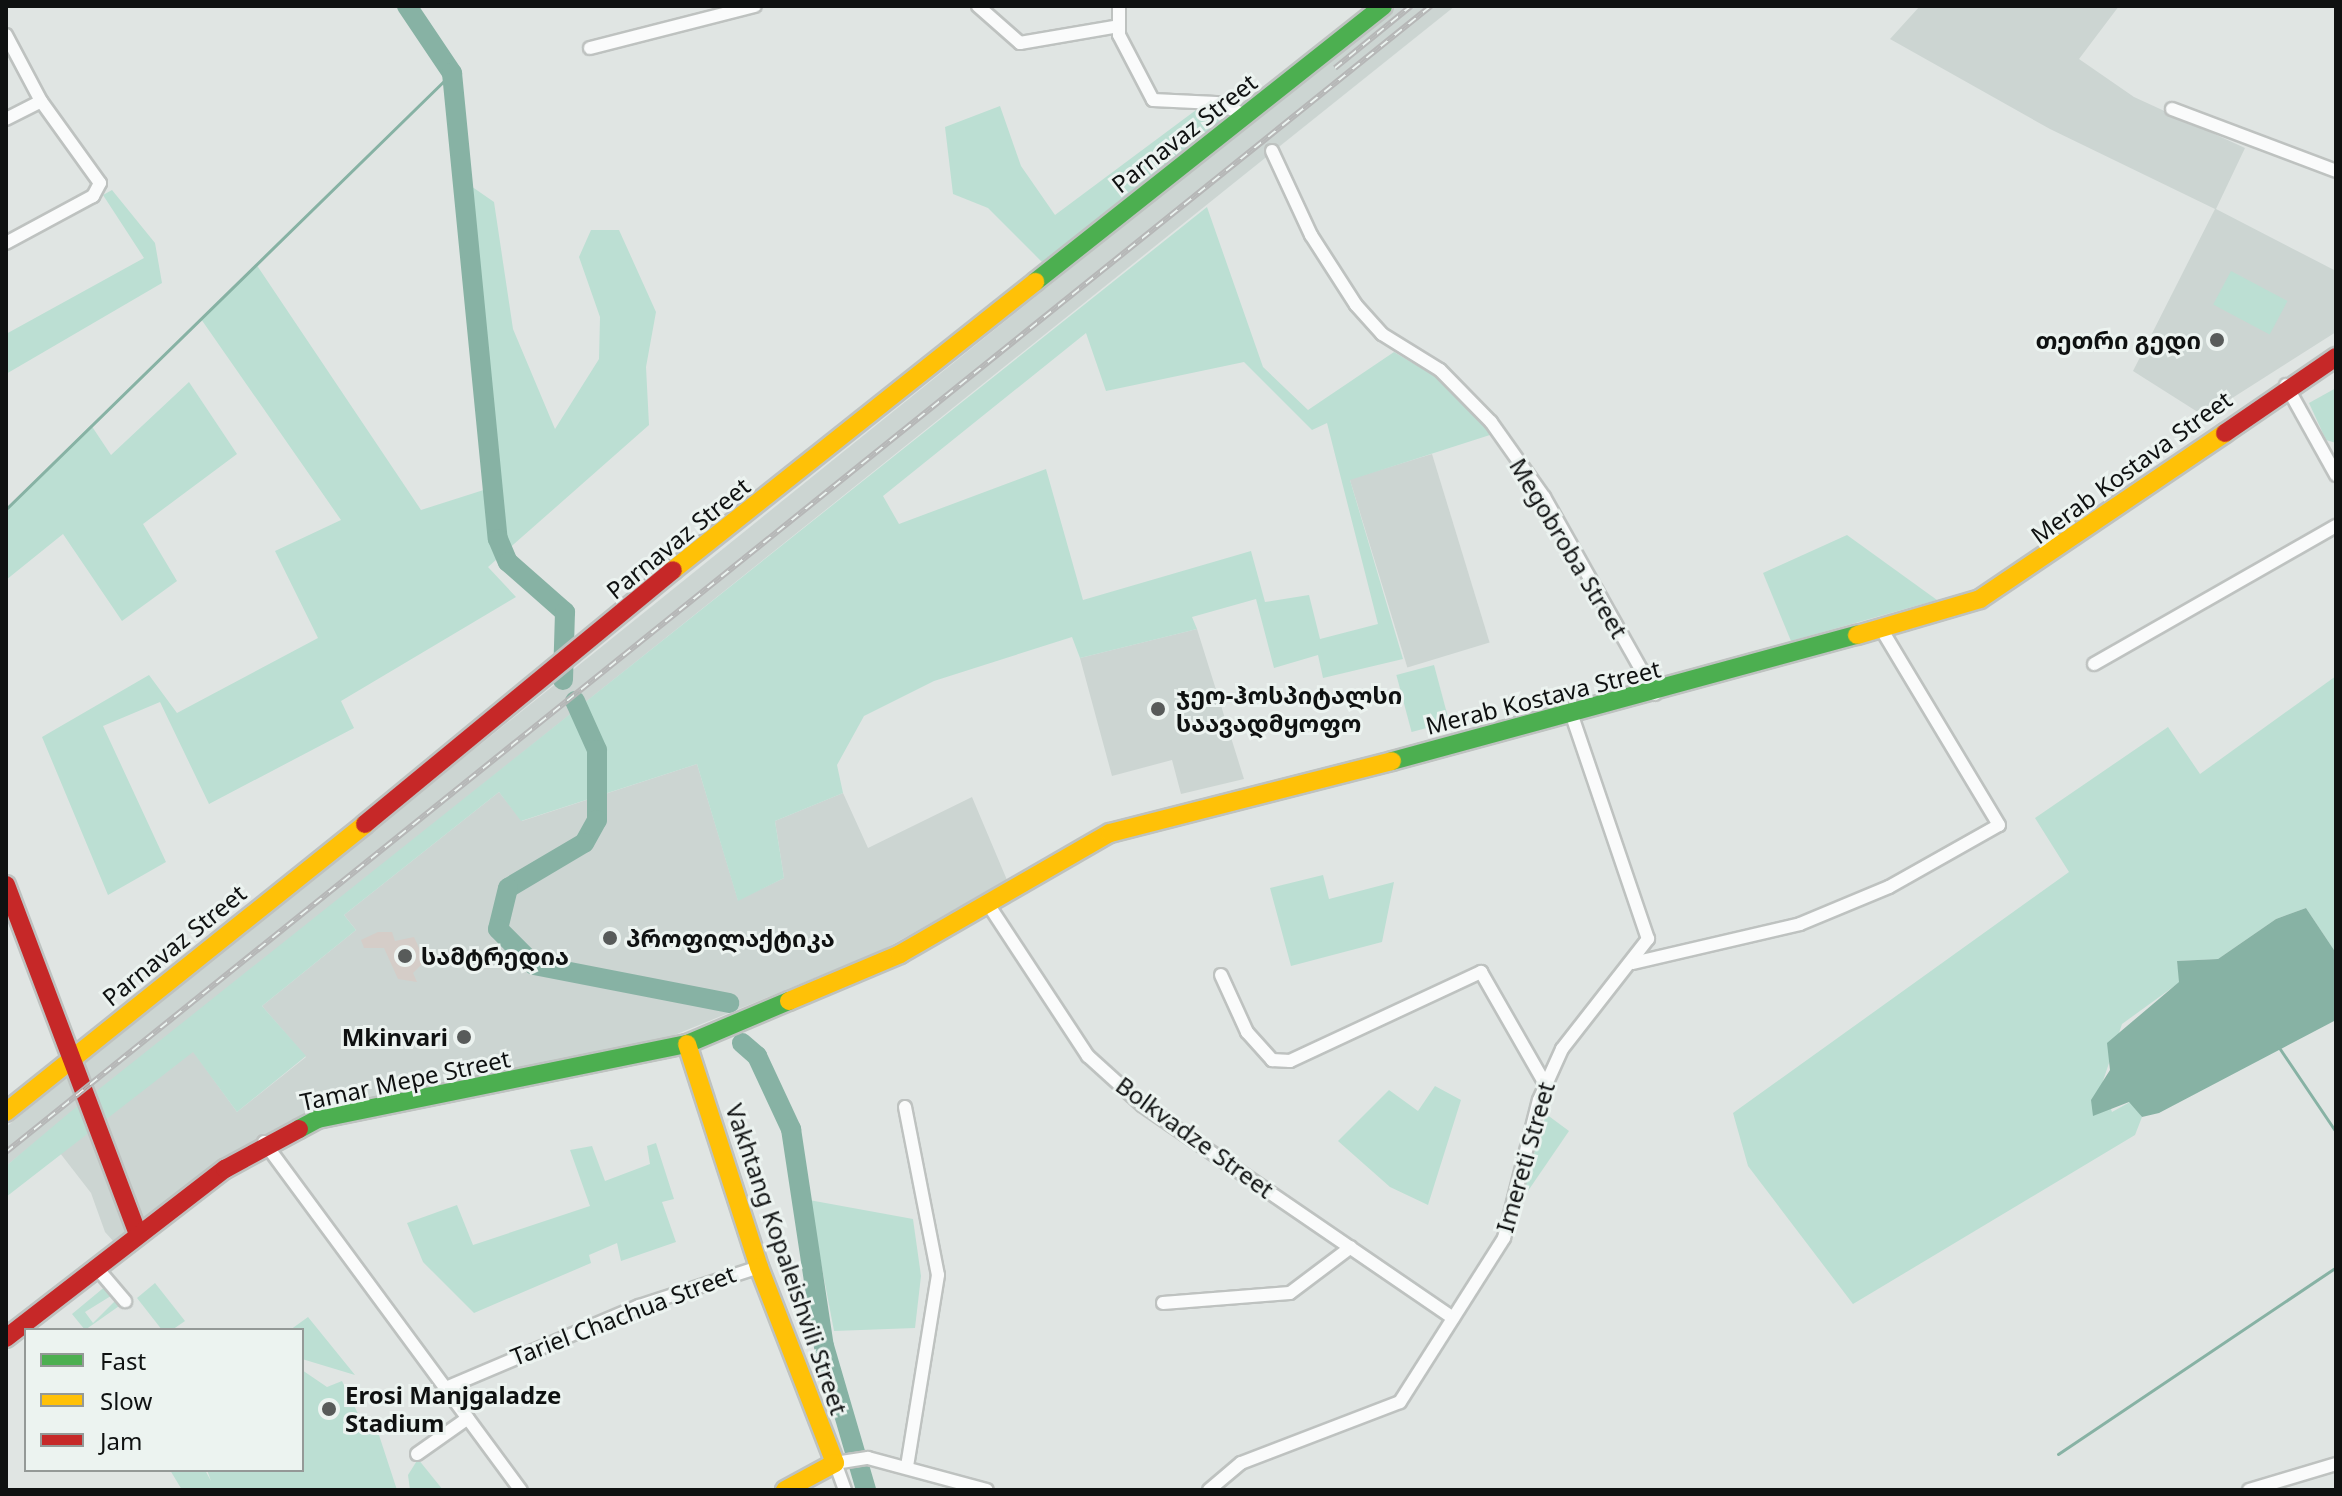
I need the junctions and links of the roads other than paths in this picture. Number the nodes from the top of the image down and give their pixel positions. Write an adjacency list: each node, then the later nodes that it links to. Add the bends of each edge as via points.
1 (755, 6): 7 (street)
2 (978, 6): 5 (street, via 1020,43)
3 (1119, 6): 5 (street)
4 (1383, 6): 10 (street, Parnavaz Street)
5 (1119, 26): 10 (street, via 1130,67 1153,100 1216,103)
6 (6, 35): 8 (street)
7 (590, 48)
8 (41, 101): 11 (street); 14 (street, via 100,183 93,196)
9 (2172, 109): 13 (street)
10 (1245, 115): 28 (street, Parnavaz Street, via 695,551 560,668)
11 (6, 119)
12 (1272, 151): 21 (street, Megobroba Street, via 1311,235 1356,305 1382,334 1440,370 1500,435 1544,497)
13 (2336, 171)
14 (6, 243)
15 (2336, 357): 16 (street, Merab Kostava Street)
16 (2292, 382): 17 (street); 19 (street, Merab Kostava Street, via 2013,581)
17 (2336, 475)
18 (2336, 526): 20 (street)
19 (1881, 629): 21 (street, Merab Kostava Street); 25 (street, via 1999,825 1889,887 1800,924)
20 (2094, 664)
21 (1655, 694): 22 (street, Merab Kostava Street)
22 (1572, 716): 24 (street, Merab Kostava Street, via 1110,833); 25 (street, Imereti Street, via 1648,928)
23 (6, 885): 28 (street)
24 (988, 904): 27 (street, Merab Kostava Street, via 834,985); 34 (street, Bolkvadze Street, via 1088,1056 1142,1105)
25 (1633, 963): 29 (street, Imereti Street, via 1562,1049)
26 (1221, 975): 29 (street, via 1247,1032 1272,1060 1290,1061 1481,972)
27 (687, 1044): 32 (street, Tamar Mepe Street, via 318,1119); 36 (street, Vakhtang Kopaleishvili Street)
28 (73, 1056): 31 (street, Parnavaz Street); 33 (street)
29 (1544, 1082): 39 (street, Imereti Street, via 1504,1238)
30 (905, 1107): 46 (street, via 938,1275)
31 (6, 1112)
32 (264, 1142): 33 (street, Tamar Mepe Street); 41 (street)
33 (138, 1235): 35 (street, Tamar Mepe Street)
34 (1351, 1247): 38 (street, via 1290,1293); 39 (street, Bolkvadze Street)
35 (96, 1267): 37 (street); 40 (street, Tamar Mepe Street)
36 (759, 1267): 41 (street, Tariel Chachua Street, via 639,1306); 44 (street, Vakhtang Kopaleishvili Street)
37 (125, 1301)
38 (1163, 1303)
39 (1453, 1318): 51 (street, Imereti Street, via 1400,1402 1241,1463)
40 (6, 1338)
41 (446, 1388): 42 (street)
42 (468, 1418): 43 (street); 47 (street)
43 (417, 1454)
44 (835, 1463): 46 (street, via 861,1459); 48 (street); 49 (street, Vakhtang Kopaleishvili Street)
45 (2336, 1464): 52 (street)
46 (907, 1467): 50 (street)
47 (521, 1490)
48 (785, 1490)
49 (845, 1490)
50 (987, 1490)
51 (1209, 1490)
52 (2249, 1490)

